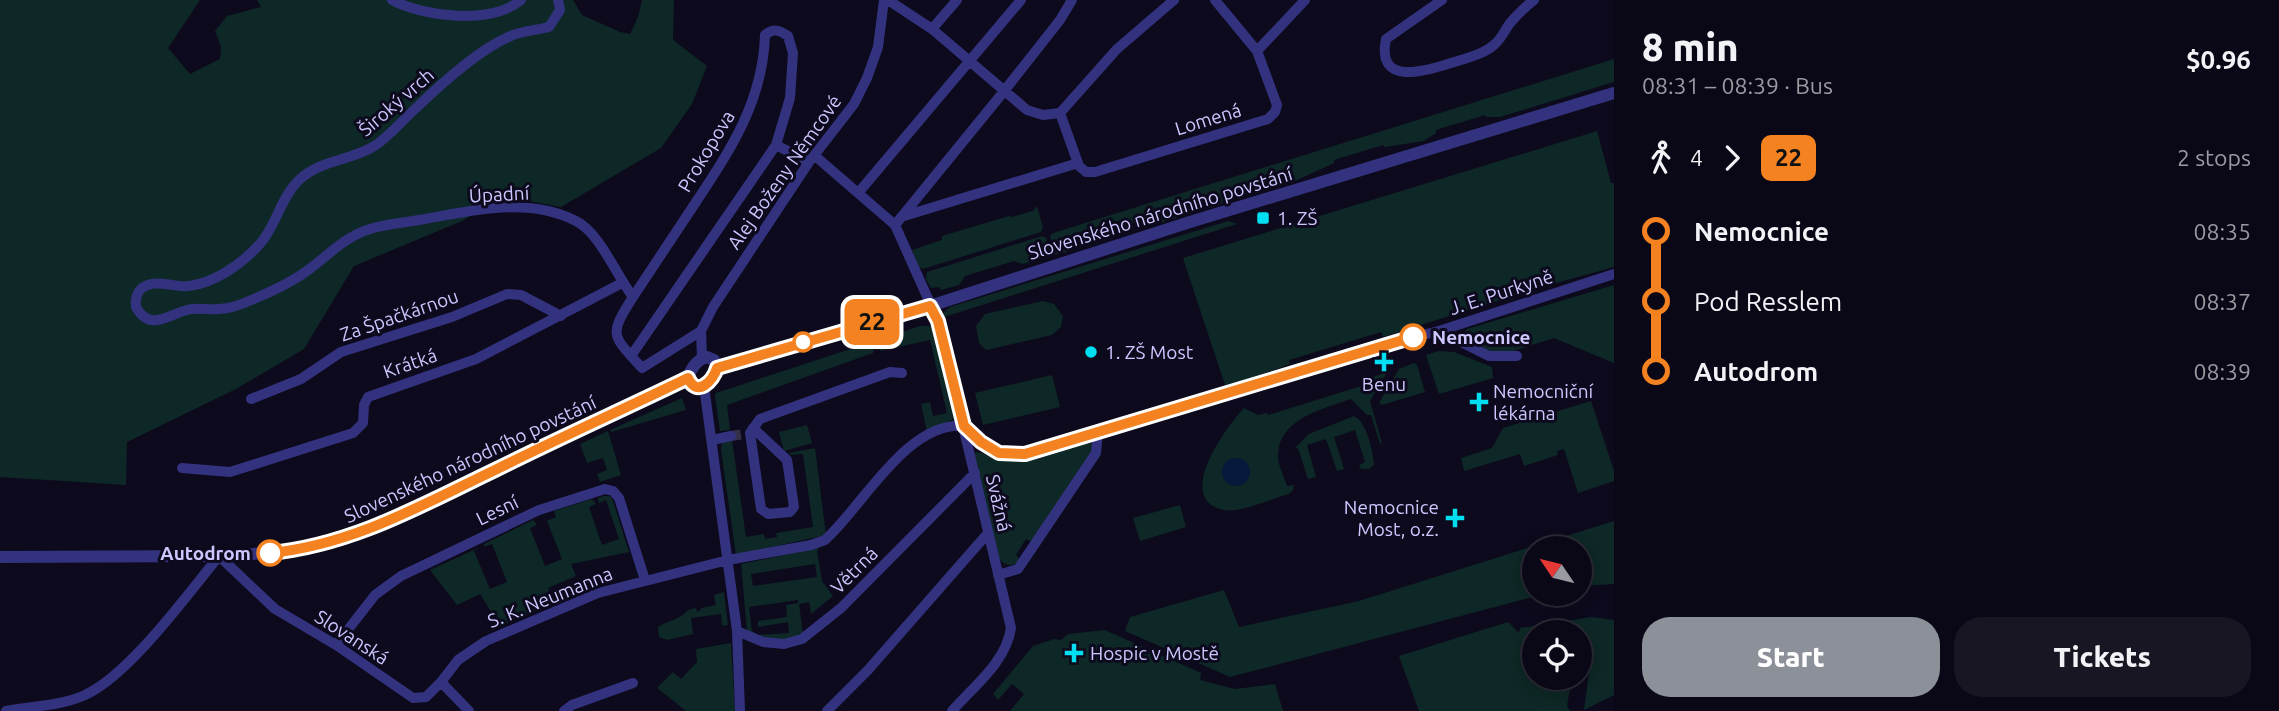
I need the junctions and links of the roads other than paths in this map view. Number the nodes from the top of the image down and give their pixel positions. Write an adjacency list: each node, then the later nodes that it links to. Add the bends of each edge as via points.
1 (392, 0): 2 (street, via 436,13 466,15 503,11)
2 (520, 0)
3 (558, 0): 26 (street, Široký vrch, via 560,10 549,27 512,35 490,48 378,143 327,162 301,178 267,234 242,261 191,286 163,283 143,287 137,293 136,307 142,315 162,320 193,308 220,309 247,302 302,274)
4 (886, 0): 13 (street); 20 (street, Alej Boženy Němcové, via 880,40 867,78 854,104)
5 (957, 0): 13 (street)
6 (1021, 0): 15 (street)
7 (1072, 0): 16 (street)
8 (1174, 0): 18 (street, via 1117,49)
9 (1215, 0): 14 (street, Lomená)
10 (1304, 0): 14 (street)
11 (1534, 0): 12 (street, via 1496,44 1482,53 1417,74 1400,72 1388,63 1386,39)
12 (1438, 1)
13 (932, 29): 15 (street)
14 (1257, 51): 21 (street, Lomená, via 1277,104 1268,119 1095,172 1086,172)
15 (971, 60): 16 (street); 23 (street)
16 (1005, 90): 18 (street, via 1027,110 1043,115); 22 (street)
17 (1614, 93): 30 (street, Slovenského národního povstání)
18 (1060, 113): 21 (street)
19 (776, 145): 20 (street); 29 (street, Prokopova, via 790,98 793,53 788,36 771,30 765,35 750,112 734,145); 34 (street, Prokopova)
20 (812, 158): 23 (street); 32 (street, Alej Boženy Němcové, via 712,307)
21 (1078, 163): 24 (street)
22 (926, 187): 24 (street, via 933,198); 25 (street)
23 (859, 192): 25 (street)
24 (947, 203): 25 (street)
25 (898, 221): 30 (street, Svážná)
26 (333, 249): 28 (street, Úpadní, via 369,229 474,210 525,207 552,211 578,222 592,233)
27 (1614, 274): 33 (street, J. E. Purkyně)
28 (622, 283): 29 (street, Úpadní); 31 (street, Krátká)
29 (633, 297): 34 (street, Prokopova, via 615,333)
30 (930, 306): 37 (street, Slovenského národního povstání); 42 (street, Svážná, via 938,321)
31 (561, 316): 41 (street, Za Špačkárnou, via 521,295 507,295 341,352 301,379); 47 (street, Krátká, via 476,359 368,397 363,423 354,433 230,472)
32 (701, 331): 34 (street, via 642,368); 36 (street, Alej Boženy Němcové)
33 (1439, 331): 35 (street, via 1489,356); 44 (street, J. E. Purkyně)
34 (631, 356)
35 (1517, 356)
36 (702, 358): 37 (street, via 714,360); 39 (street)
37 (717, 368): 40 (street)
38 (902, 373): 43 (street, via 890,372 760,419)
39 (688, 378): 40 (street, via 696,388); 50 (street, Slovenského národního povstání, via 350,536 293,550)
40 (704, 386): 46 (street)
41 (251, 399)
42 (964, 426): 44 (street, J. E. Purkyně, via 999,453 1025,454); 48 (street, Svážná); 52 (street, S. K. Neumanna, via 951,425 912,444 825,540)
43 (749, 432): 43 (street, via 761,509 768,514 790,512 794,507 787,460)
44 (1098, 432): 53 (street, via 1096,453 1018,569)
45 (731, 436): 46 (street)
46 (712, 440): 52 (street)
47 (182, 468)
48 (975, 473): 49 (street, Svážná); 55 (street, Větrná, via 841,608 802,639 784,644 763,642)
49 (988, 533): 53 (street, Svážná); 65 (street)
50 (219, 556): 51 (street, Slovenského národního povstání); 56 (street, Slovanská, via 275,609); 59 (street, via 120,670 87,694)
51 (0, 558)
52 (728, 560): 54 (street, S. K. Neumanna); 55 (street)
53 (998, 575): 66 (street, Svážná, via 1011,628 1009,644)
54 (645, 580): 56 (street, Lesní, via 619,498 605,489 539,510 401,576 376,595); 57 (street, S. K. Neumanna, via 598,593 486,641 458,660)
55 (737, 631): 64 (street)
56 (336, 645): 57 (street, Slovanská, via 413,698 426,697)
57 (441, 682): 62 (street)
58 (633, 684): 63 (street)
59 (67, 701): 60 (street); 61 (street)
60 (6, 711)
61 (75, 711)
62 (469, 711)
63 (564, 711)
64 (740, 711)
65 (827, 711)
66 (952, 711)

